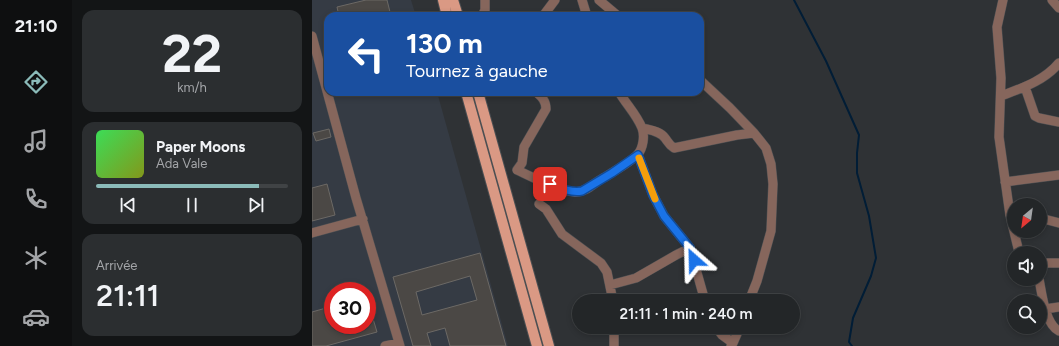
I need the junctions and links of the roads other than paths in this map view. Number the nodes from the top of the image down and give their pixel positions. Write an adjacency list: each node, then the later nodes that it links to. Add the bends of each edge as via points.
1 (443, 0): 10 (main road)
2 (453, 0): 11 (main road)
3 (485, 0): 12 (street)
4 (582, 0): 14 (street)
5 (599, 0): 15 (street)
6 (1003, 0): 26 (street, via 997,27)
7 (1052, 0): 9 (street)
8 (550, 2): 13 (street)
9 (1059, 8)
10 (446, 12)
11 (457, 12)
12 (484, 12)
13 (545, 12)
14 (585, 12)
15 (613, 12)
16 (312, 36): 18 (street)
17 (1059, 63): 20 (street, via 1049,74)
18 (324, 79)
19 (704, 84): 29 (street)
20 (1025, 87): 26 (street); 27 (street, via 1035,116)
21 (329, 96): 35 (street)
22 (467, 96): 56 (main road)
23 (479, 96): 57 (main road)
24 (541, 96): 30 (street, via 546,109 524,147 522,163 517,170 576,192 586,189)
25 (621, 96): 28 (street)
26 (1001, 96): 32 (street, via 999,137)
27 (1059, 122)
28 (643, 128): 29 (street, via 663,136 674,148 737,134); 30 (street)
29 (754, 133): 45 (street, via 766,148 773,184 771,231)
30 (638, 155): 39 (street, via 664,216)
31 (1059, 175): 32 (street)
32 (1005, 182): 33 (street)
33 (1008, 198)
34 (539, 204): 42 (street, via 546,209 562,234 601,263 607,272)
35 (363, 219): 38 (street); 53 (street)
36 (1047, 220): 37 (street)
37 (1059, 223)
38 (312, 233)
39 (690, 248): 42 (street, via 636,278); 44 (street)
40 (1059, 262): 41 (street)
41 (1047, 263)
42 (610, 285): 43 (street)
43 (612, 294)
44 (703, 294)
45 (752, 294)
46 (1059, 308): 47 (street)
47 (1047, 309)
48 (1047, 314): 49 (street, via 1051,325)
49 (1059, 331)
50 (614, 334): 58 (street)
51 (721, 334): 54 (street)
52 (737, 334): 54 (street)
53 (400, 344): 55 (street)
54 (732, 344)
55 (385, 346)
56 (537, 346)
57 (549, 346)
58 (614, 346)

